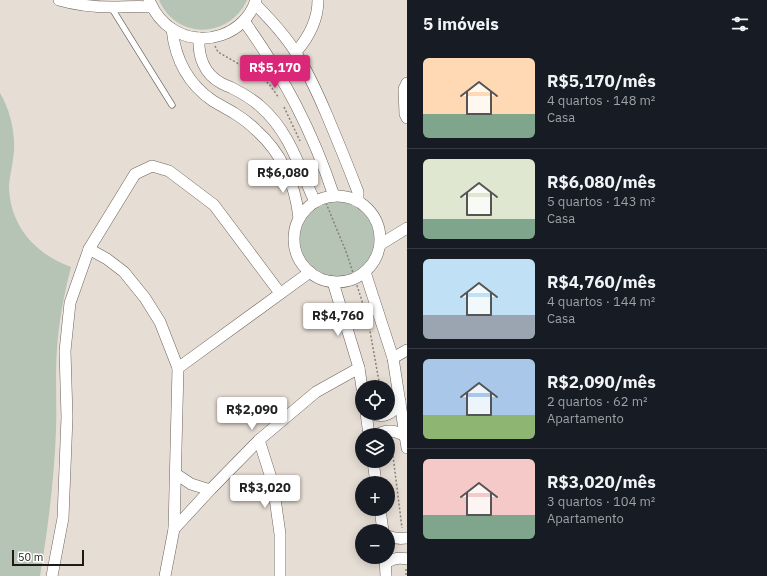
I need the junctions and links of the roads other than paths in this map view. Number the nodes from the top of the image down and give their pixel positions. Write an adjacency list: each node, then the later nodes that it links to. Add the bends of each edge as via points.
1 (59, 0): 5 (street)
2 (318, 0): 9 (street, via 312,30)
3 (256, 2): 6 (street); 9 (street)
4 (151, 4): 5 (street); 7 (street, via 157,15)
5 (111, 7): 11 (lane)
6 (244, 21): 8 (street, via 219,36); 15 (street, via 274,64 317,150)
7 (172, 29): 8 (street, via 185,35); 14 (street, via 180,61 197,88 246,121)
8 (204, 38): 13 (street, via 199,46 201,60 209,73 260,106)
9 (296, 52): 16 (street, via 310,76 338,141 358,192)
10 (407, 83): 12 (street, via 404,89)
11 (172, 105)
12 (407, 118)
13 (288, 139): 14 (street); 15 (street, via 294,153)
14 (274, 150): 17 (street, via 291,182)
15 (324, 199): 16 (street, via 346,197); 17 (street, via 304,211)
16 (358, 201): 19 (street, via 376,219)
17 (300, 218): 21 (street, via 294,234 294,243 299,259)
18 (407, 228): 19 (street)
19 (381, 244): 22 (street, via 376,260)
20 (89, 249): 24 (street, via 135,174 152,166 169,171 214,205); 27 (street, via 124,272 145,298 160,322); 42 (street, via 70,303 66,351 67,417 63,518)
21 (310, 272): 23 (street); 24 (street)
22 (365, 272): 23 (street, via 354,278); 26 (street)
23 (333, 282): 28 (street)
24 (280, 293): 27 (street)
25 (407, 350): 26 (street)
26 (393, 358): 30 (street)
27 (178, 368): 36 (street)
28 (359, 368): 29 (street); 34 (street, via 316,392)
29 (361, 380)
30 (400, 401): 31 (street); 33 (street)
31 (395, 408)
32 (395, 431): 33 (street)
33 (405, 436): 35 (street)
34 (259, 440): 37 (street); 44 (street, via 273,484 280,534)
35 (407, 448)
36 (176, 474): 37 (street, via 191,484); 38 (street)
37 (210, 490): 38 (street)
38 (174, 529): 43 (street)
39 (406, 558): 40 (street)
40 (395, 559)
41 (386, 564): 45 (street)
42 (52, 576)
43 (165, 576)
44 (280, 576)
45 (386, 576)

